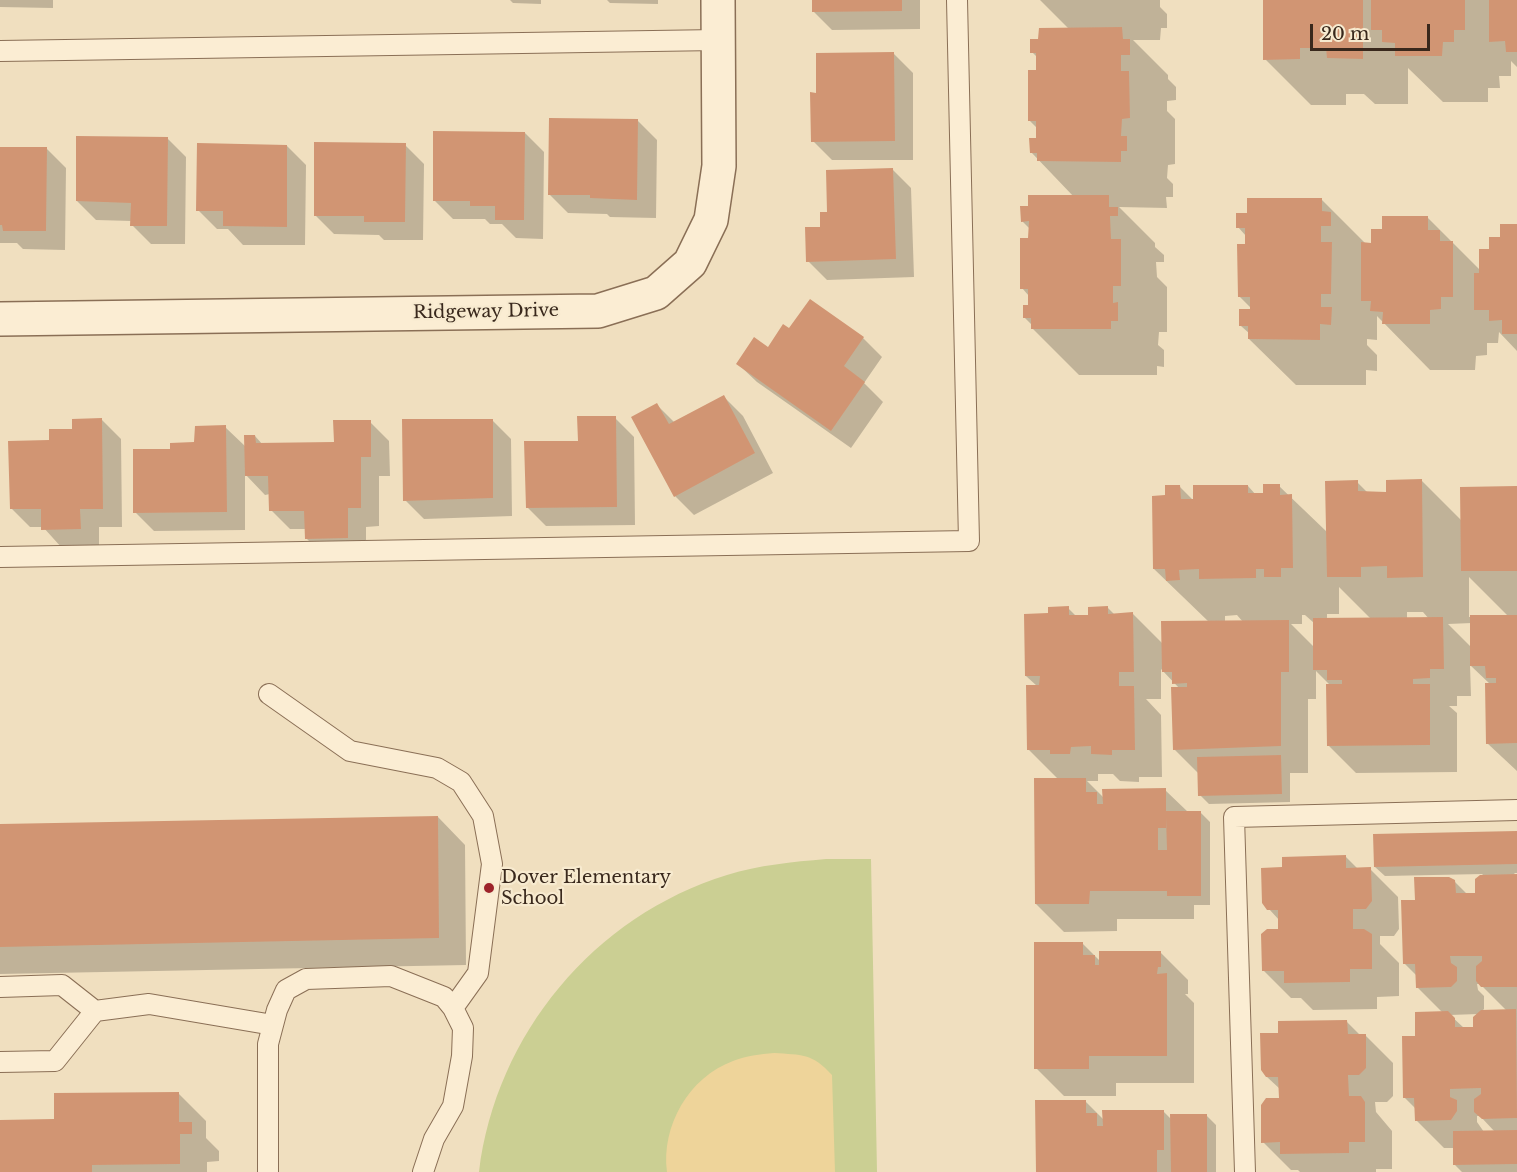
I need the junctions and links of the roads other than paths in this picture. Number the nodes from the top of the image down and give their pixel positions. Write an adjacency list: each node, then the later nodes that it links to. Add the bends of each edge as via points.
1 (718, 0): 3 (street, Ridgeway Drive)
2 (957, 0): 6 (lane, via 969,541)
3 (718, 40): 4 (lane); 5 (street, Ridgeway Drive, via 719,166 711,220 690,263 656,292 598,311)
4 (0, 51)
5 (0, 319)
6 (0, 557)
7 (269, 694): 10 (lane, via 350,751 438,768 461,782 483,816 492,864 478,973)
8 (1517, 810): 16 (lane, via 1234,817)
9 (0, 987): 11 (lane, via 62,985)
10 (453, 1008): 12 (lane, via 444,997 391,976 306,979 286,990); 15 (lane, via 463,1028 453,1106 434,1139)
11 (95, 1011): 12 (lane, via 149,1004); 13 (lane, via 55,1061)
12 (273, 1025): 14 (lane, via 268,1044)
13 (0, 1062)
14 (268, 1172)
15 (423, 1172)
16 (1245, 1172)

